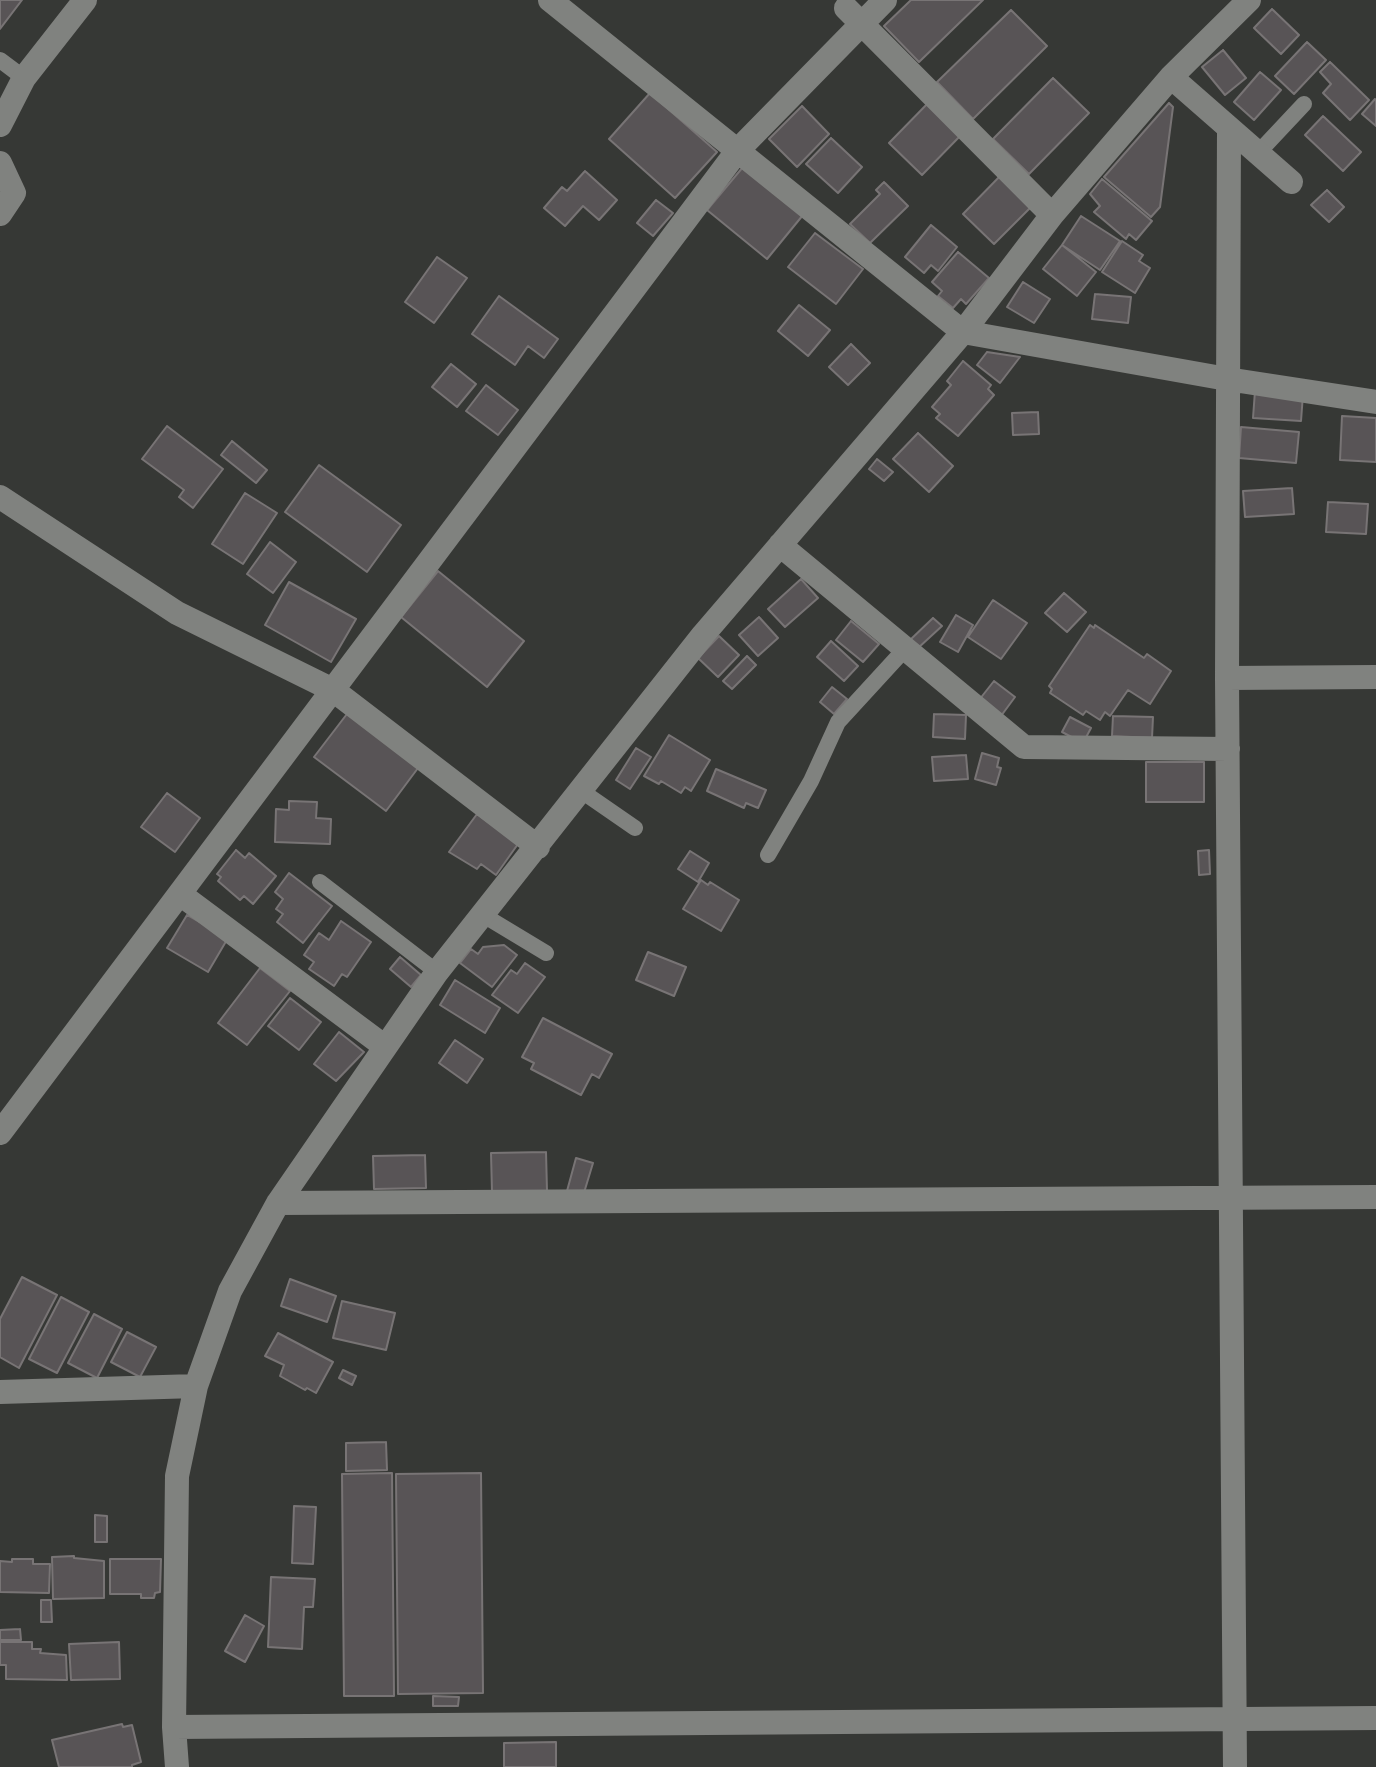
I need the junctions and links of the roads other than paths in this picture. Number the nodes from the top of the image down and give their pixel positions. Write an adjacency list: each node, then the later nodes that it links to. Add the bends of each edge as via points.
1 (85, 0): 8 (street)
2 (550, 0): 12 (street)
3 (885, 0): 5 (street)
4 (1249, 0): 7 (street)
5 (854, 16): 12 (street); 17 (street)
6 (0, 60): 8 (lane)
7 (1171, 77): 11 (street); 17 (street)
8 (24, 78): 10 (street)
9 (1304, 104): 13 (lane)
10 (0, 125)
11 (1229, 128): 13 (street); 19 (street)
12 (738, 150): 18 (street); 26 (street)
13 (1258, 153): 15 (street)
14 (0, 163): 16 (street, via 14,193)
15 (1291, 182)
16 (0, 214)
17 (1052, 215): 18 (street)
18 (963, 332): 19 (street); 22 (street)
19 (1227, 379): 20 (street); 25 (street)
20 (1376, 402)
21 (0, 497): 26 (street, via 177,613)
22 (780, 545): 23 (street); 28 (street)
23 (905, 649): 27 (street, via 1024,747); 31 (lane, via 838,722)
24 (1376, 677): 25 (street)
25 (1227, 678): 27 (street)
26 (333, 690): 30 (street); 33 (street)
27 (1228, 749): 40 (street)
28 (580, 790): 29 (lane); 30 (street)
29 (635, 828)
30 (538, 847): 34 (street)
31 (768, 855)
32 (320, 882): 36 (lane)
33 (180, 894): 37 (street); 38 (street)
34 (483, 915): 35 (lane); 36 (street)
35 (546, 953)
36 (437, 972): 37 (street)
37 (384, 1046): 41 (street)
38 (0, 1133)
39 (1376, 1197): 40 (street)
40 (1230, 1198): 41 (street); 45 (street)
41 (278, 1203): 42 (street, via 230,1291)
42 (196, 1386): 43 (street); 46 (street, via 177,1476)
43 (0, 1392)
44 (1376, 1718): 45 (street)
45 (1236, 1720): 46 (street); 48 (street)
46 (174, 1727): 47 (street)
47 (177, 1767)
48 (1235, 1767)

